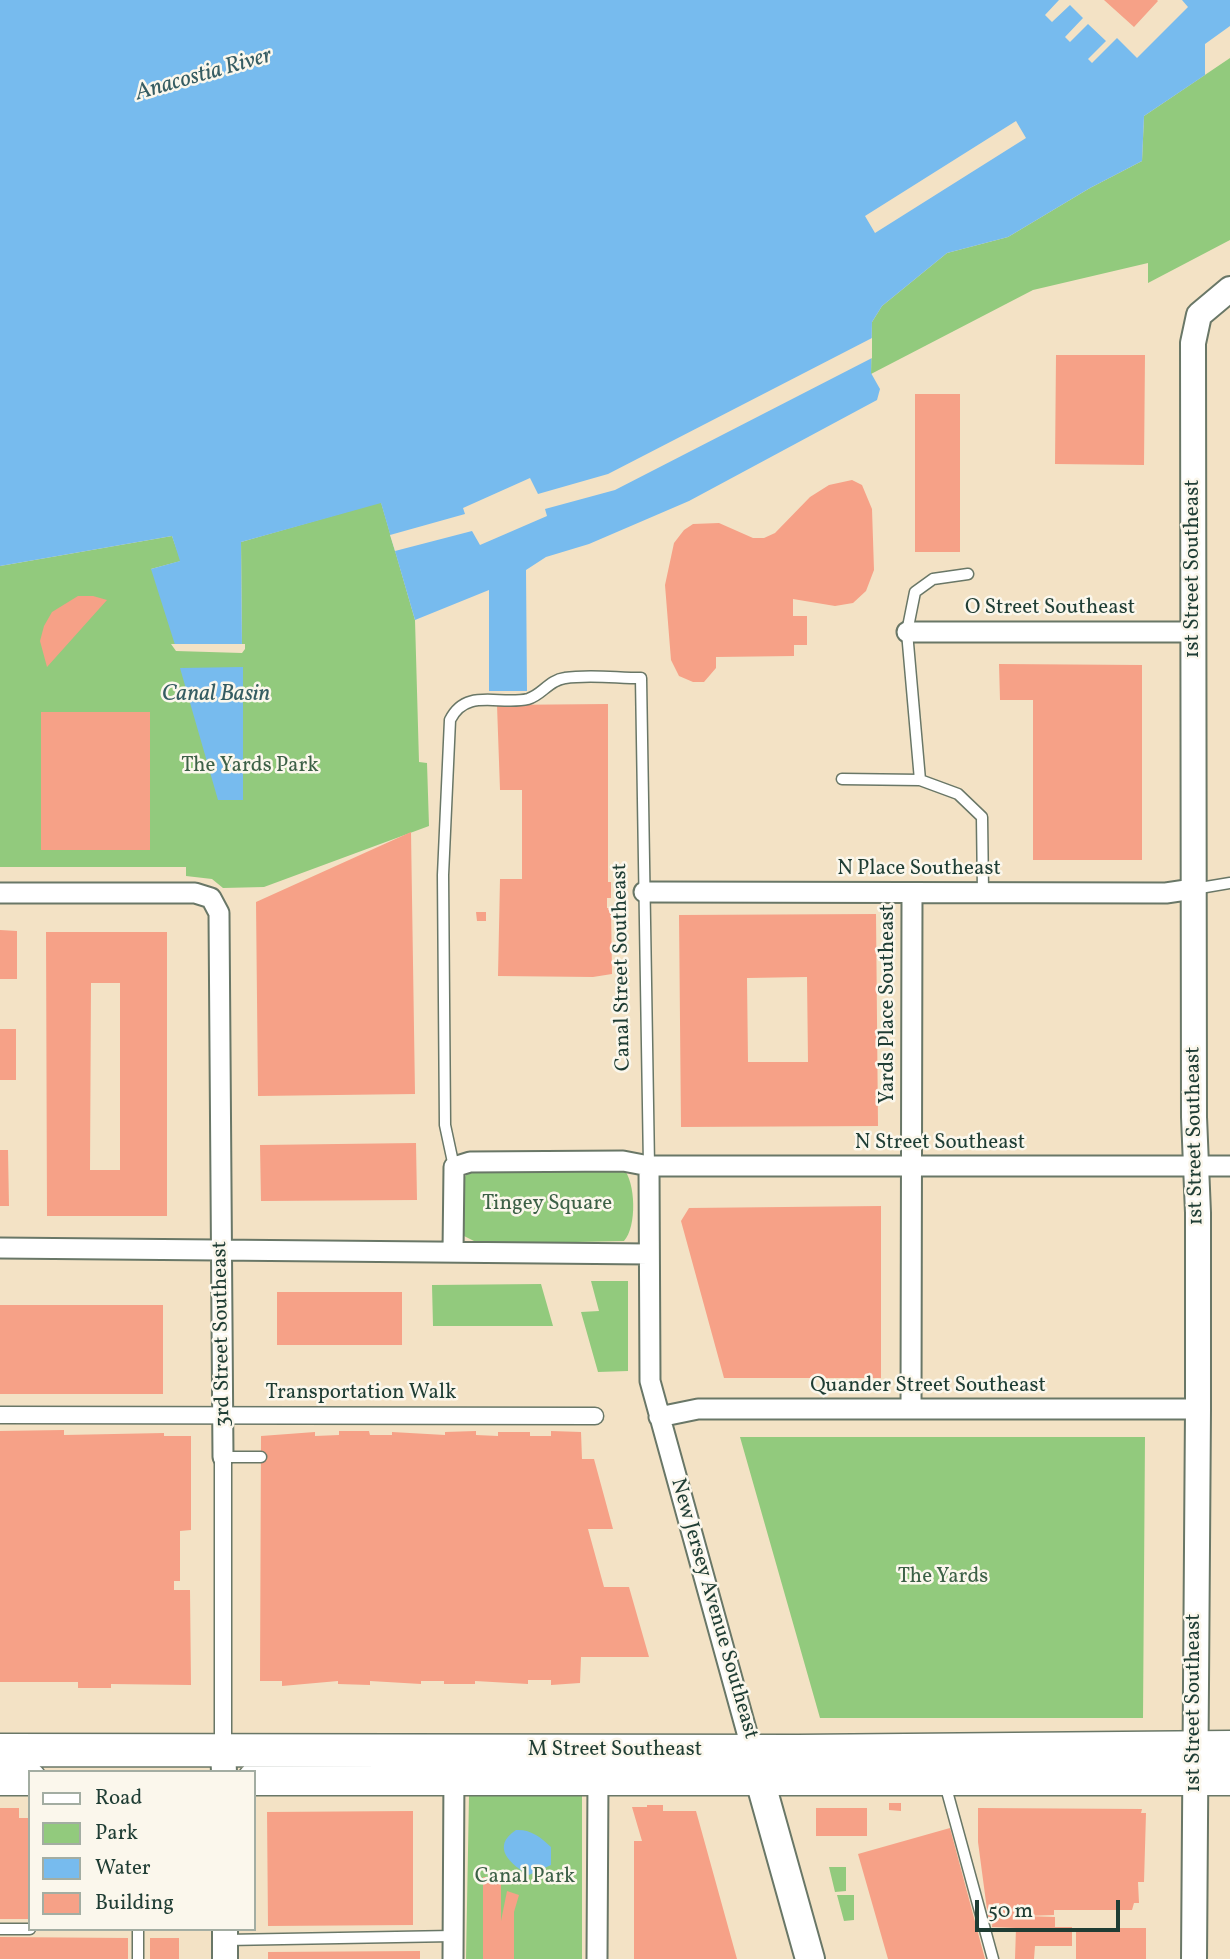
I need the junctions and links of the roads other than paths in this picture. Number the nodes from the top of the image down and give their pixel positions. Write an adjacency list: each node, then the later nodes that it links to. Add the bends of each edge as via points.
1 (1230, 289): 4 (street, 1st Street Southeast, via 1199,315 1193,343)
2 (968, 574): 3 (lane, via 933,579 915,592)
3 (907, 632): 4 (street, O Street Southeast); 6 (lane)
4 (1194, 632): 8 (street, 1st Street Southeast)
5 (842, 779): 6 (lane)
6 (920, 780): 11 (lane, via 958,794 982,817)
7 (1230, 883): 8 (lane)
8 (1193, 889): 11 (street, N Place Southeast, via 1166,893); 16 (street, 1st Street Southeast)
9 (0, 892): 19 (street, 3rd Street Southeast, via 195,893 211,898 222,934)
10 (644, 892): 12 (street, N Place Southeast); 13 (lane, Canal Street Southeast, via 640,678 564,678 528,699 471,700 455,710 450,720 443,875 445,1125); 14 (lane, Canal Street Southeast)
11 (983, 892): 12 (street, N Place Southeast)
12 (912, 893): 15 (street, Yards Place Southeast)
13 (454, 1167): 14 (street, N Street Southeast, via 470,1162 623,1161); 20 (street)
14 (649, 1167): 15 (street, N Street Southeast); 21 (street, Canal Street Southeast)
15 (911, 1167): 16 (street, N Street Southeast); 22 (street, Yards Place Southeast)
16 (1196, 1167): 17 (street, N Street Southeast); 23 (street, 1st Street Southeast)
17 (1230, 1167)
18 (0, 1248): 19 (street)
19 (222, 1249): 20 (street); 25 (street, 3rd Street Southeast)
20 (453, 1252): 21 (street)
21 (649, 1254): 27 (street, New Jersey Avenue Southeast, via 649,1370)
22 (911, 1409): 23 (street, Quander Street Southeast); 27 (street, Quander Street Southeast, via 698,1409)
23 (1198, 1409): 33 (street, 1st Street Southeast)
24 (0, 1415): 25 (street, Transportation Walk)
25 (224, 1415): 26 (street, Transportation Walk); 28 (street, 3rd Street Southeast)
26 (595, 1416)
27 (659, 1418): 35 (street, New Jersey Avenue Southeast)
28 (223, 1457): 29 (lane); 32 (street, 3rd Street Southeast)
29 (261, 1457)
30 (1230, 1747): 33 (main road, M Street Southeast)
31 (0, 1750): 32 (main road, M Street Southeast)
32 (224, 1761): 34 (main road, M Street Southeast)
33 (1194, 1764): 35 (main road, M Street Southeast); 36 (main road, M Street Southeast); 41 (main road, M Street Southeast); 52 (street, 1st Street Southeast)
34 (454, 1765): 35 (main road, M Street Southeast); 39 (main road, M Street Southeast); 40 (main road, M Street Southeast); 45 (street)
35 (756, 1765): 36 (main road, M Street Southeast); 40 (main road, M Street Southeast); 50 (main road, New Jersey Avenue Southeast)
36 (944, 1778): 51 (lane)
37 (0, 1779): 38 (main road)
38 (28, 1779)
39 (256, 1779)
40 (598, 1779): 49 (street)
41 (1230, 1779)
42 (0, 1929): 43 (lane)
43 (28, 1929)
44 (138, 1931): 47 (lane)
45 (453, 1936): 46 (lane); 48 (street)
46 (225, 1943)
47 (138, 1959)
48 (453, 1959)
49 (597, 1959)
50 (810, 1959)
51 (993, 1959)
52 (1194, 1959)

